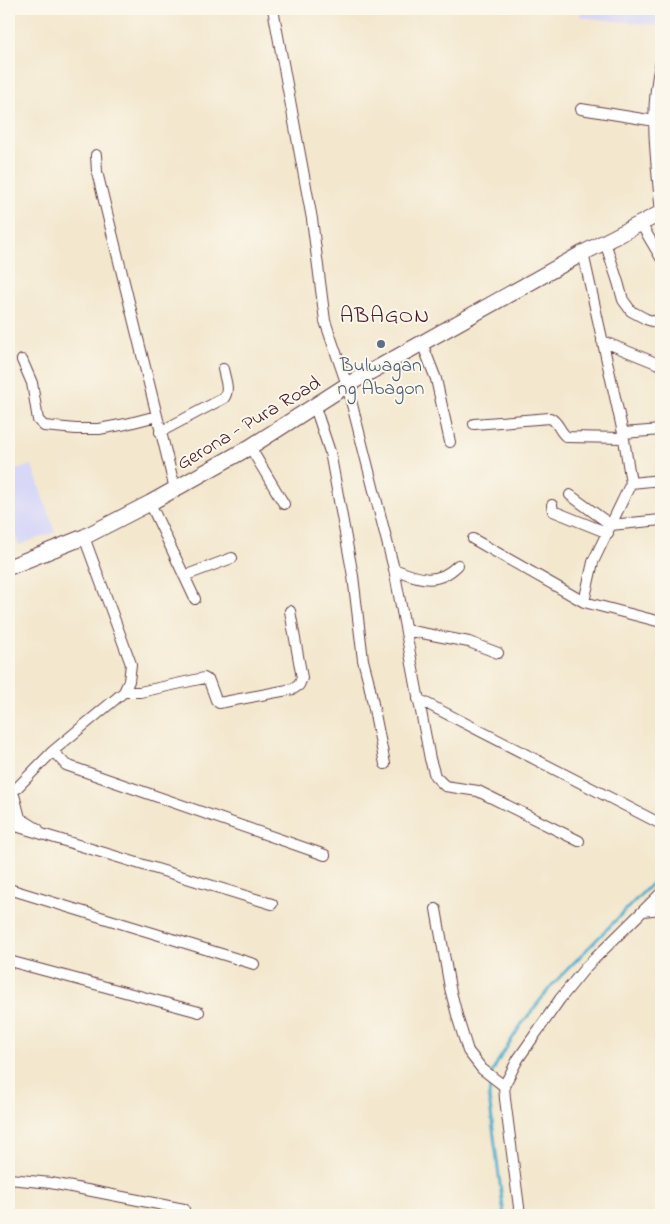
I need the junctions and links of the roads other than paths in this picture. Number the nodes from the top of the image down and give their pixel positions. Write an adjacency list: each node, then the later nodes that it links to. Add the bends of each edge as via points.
1 (273, 9): 17 (street, via 312,219 326,321)
2 (661, 62): 4 (street, via 655,88)
3 (581, 109): 4 (street)
4 (655, 121): 6 (street)
5 (96, 155): 19 (street, via 97,172)
6 (661, 214): 7 (main road, Gerona - Pura Road)
7 (641, 224): 8 (main road, Gerona - Pura Road); 10 (street)
8 (605, 242): 9 (main road, Gerona - Pura Road); 11 (street, via 623,300 631,310)
9 (584, 253): 12 (street); 13 (main road, Gerona - Pura Road)
10 (661, 258)
11 (661, 324)
12 (602, 341): 15 (street); 23 (street)
13 (422, 343): 17 (main road, Gerona - Pura Road); 24 (street, via 436,379)
14 (22, 360): 19 (street, via 32,383 38,420 44,426 99,429)
15 (661, 366)
16 (223, 369): 22 (street, via 227,389 224,398)
17 (347, 385): 18 (main road, Gerona - Pura Road); 40 (street)
18 (315, 407): 25 (main road, Gerona - Pura Road); 51 (street, via 332,462 354,576 363,660)
19 (157, 416): 22 (street)
20 (474, 424): 23 (street, via 550,418 567,437)
21 (661, 430): 23 (street)
22 (160, 432): 28 (street)
23 (623, 436): 27 (street)
24 (450, 442)
25 (250, 446): 28 (main road, Gerona - Pura Road); 31 (street)
26 (661, 480): 27 (street)
27 (631, 483): 34 (street)
28 (175, 489): 30 (main road, Gerona - Pura Road)
29 (570, 495): 34 (street)
30 (150, 503): 35 (main road, Gerona - Pura Road); 41 (street)
31 (284, 504)
32 (552, 505): 34 (street, via 553,511)
33 (661, 520): 34 (street)
34 (609, 529): 43 (street, via 594,562)
35 (84, 537): 39 (main road, Gerona - Pura Road); 48 (street, via 131,664)
36 (473, 540): 43 (street)
37 (232, 558): 41 (street)
38 (458, 566): 40 (street, via 450,574 426,579)
39 (9, 567)
40 (394, 569): 46 (street)
41 (184, 576): 42 (street)
42 (195, 599)
43 (584, 602): 45 (street)
44 (290, 611): 48 (street, via 302,678 293,689 219,703 210,681 204,678 140,692)
45 (661, 622)
46 (406, 630): 47 (street, via 470,642); 49 (street)
47 (498, 653)
48 (124, 692): 50 (street)
49 (418, 698): 54 (street); 56 (street, via 430,759 439,781 445,786 478,791)
50 (53, 751): 52 (street); 57 (street, via 66,765)
51 (385, 764)
52 (11, 794): 55 (street, via 20,818)
53 (9, 824): 55 (street)
54 (661, 824)
55 (48, 835): 60 (street)
56 (579, 841)
57 (326, 855)
58 (9, 889): 65 (street)
59 (661, 893): 63 (street)
60 (272, 904)
61 (661, 908): 63 (street)
62 (436, 909): 67 (street, via 450,988 468,1050 482,1069)
63 (643, 911): 67 (street, via 586,967 560,999 518,1059)
64 (9, 961): 66 (street)
65 (254, 964)
66 (199, 1012)
67 (504, 1086): 70 (street)
68 (9, 1179): 69 (street, via 51,1182)
69 (184, 1209)
70 (520, 1215)

